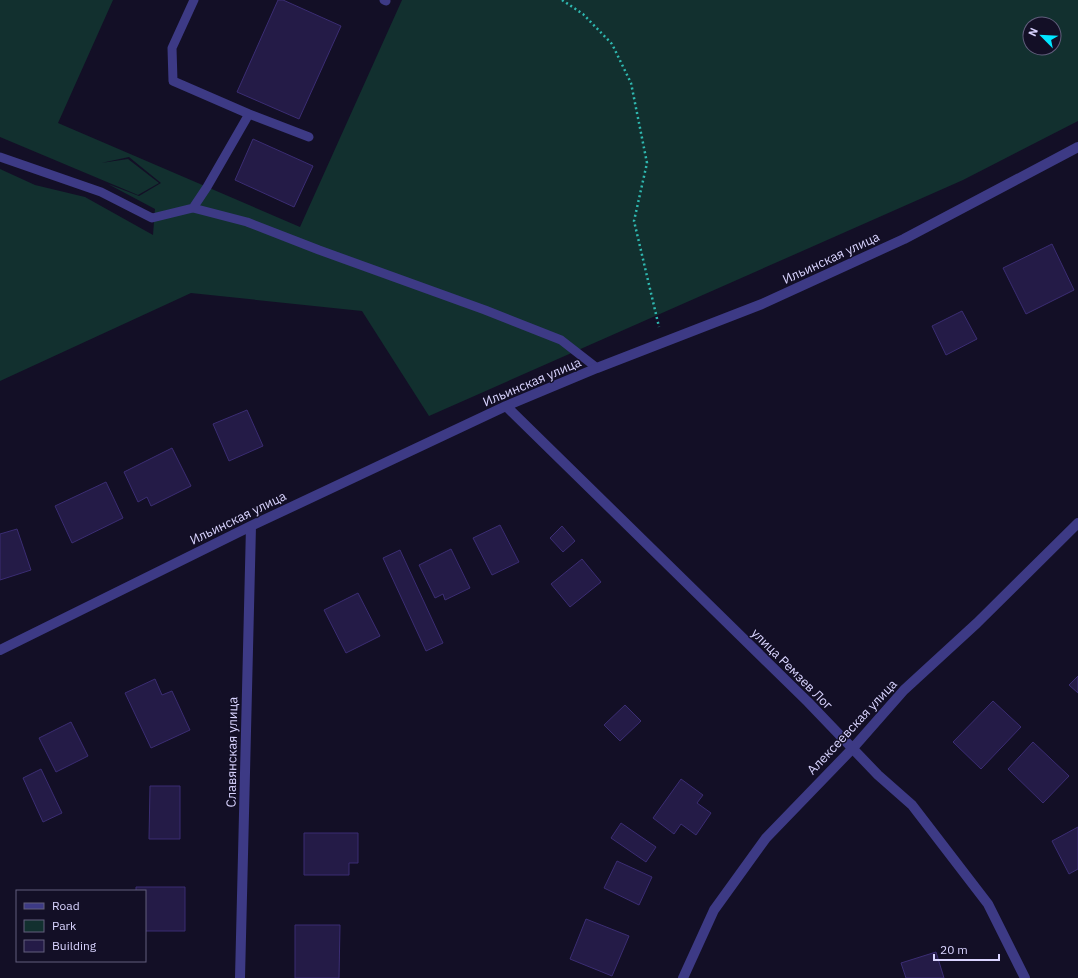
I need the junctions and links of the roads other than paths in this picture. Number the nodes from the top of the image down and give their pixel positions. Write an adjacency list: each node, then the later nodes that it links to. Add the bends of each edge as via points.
1 (194, 0): 2 (lane, via 172,48 173,81)
2 (249, 114): 3 (lane); 6 (lane)
3 (310, 137)
4 (1078, 147): 7 (street, Ильинская улица, via 904,239 762,304)
5 (0, 157): 6 (lane, via 101,192 152,218)
6 (193, 208): 7 (lane, via 246,222 561,340)
7 (597, 368): 8 (street, Ильинская улица)
8 (506, 406): 10 (street, Ильинская улица); 12 (street, улица Ремзев Лог)
9 (1078, 523): 12 (street, Алексеевская улица, via 977,624 904,690)
10 (250, 526): 11 (street, Ильинская улица); 13 (street, Славянская улица)
11 (0, 650)
12 (853, 748): 14 (street, Алексеевская улица, via 766,838 714,910); 15 (street, улица Ремзев Лог, via 878,775 912,805 988,904)
13 (240, 978)
14 (683, 978)
15 (1025, 978)

